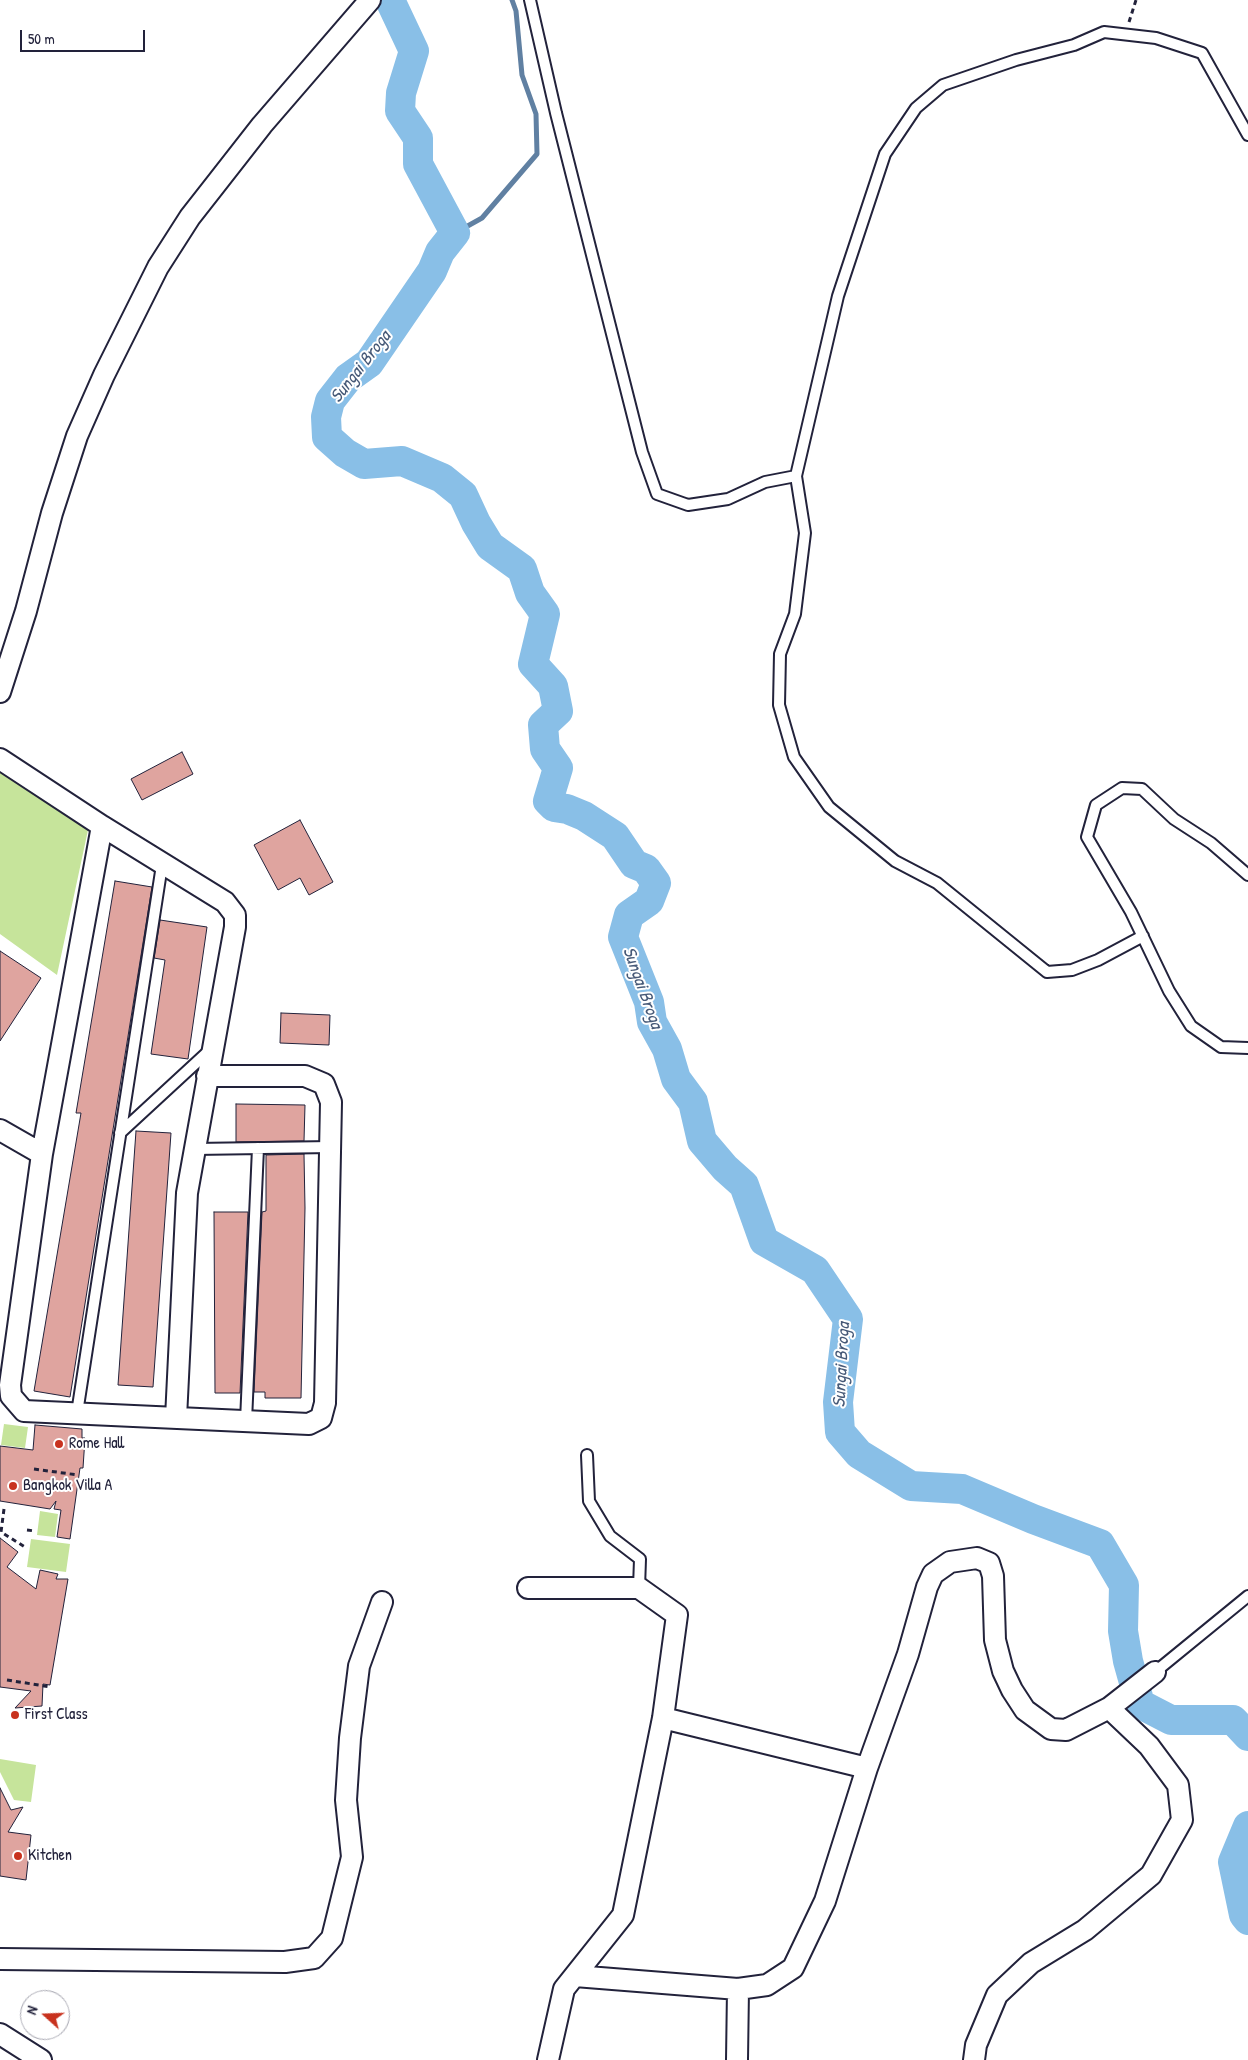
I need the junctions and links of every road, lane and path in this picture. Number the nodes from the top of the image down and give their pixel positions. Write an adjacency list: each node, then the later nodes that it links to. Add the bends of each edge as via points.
1 (370, 0): 7 (street, via 229,166 190,217 158,267 77,436)
2 (530, 0): 6 (lane, via 642,452 657,494 688,505 728,499 765,482)
3 (1136, 0): 4 (path)
4 (1127, 35): 5 (lane, via 1156,38 1202,53); 6 (lane, via 1104,32 1074,45 1016,60 943,85 916,108 885,154 844,277)
5 (1248, 135)
6 (796, 476): 12 (lane, via 805,533 794,614 780,654 779,705 794,757 829,807 896,861 937,883 1047,972 1072,970)
7 (0, 692)
8 (0, 759): 9 (street)
9 (102, 826): 10 (street); 21 (street)
10 (162, 865): 14 (street, via 225,902 235,915); 17 (lane)
11 (1248, 876): 12 (lane, via 1211,843 1174,819 1142,789 1122,788 1096,804 1087,837)
12 (1143, 936): 13 (lane, via 1191,1026 1221,1047)
13 (1248, 1048)
14 (212, 1049): 15 (street); 17 (lane)
15 (207, 1076): 18 (street, via 305,1076 324,1084 331,1102); 20 (street)
16 (0, 1130): 21 (street)
17 (120, 1132): 22 (lane)
18 (332, 1147): 19 (lane); 24 (street, via 325,1403 320,1418 309,1424)
19 (258, 1148): 20 (lane); 24 (lane)
20 (194, 1149): 23 (street, via 187,1193)
21 (42, 1154): 22 (street, via 11,1396 24,1411)
22 (77, 1413): 23 (street)
23 (176, 1418): 24 (street)
24 (246, 1421)
25 (587, 1455): 33 (lane, via 589,1501 610,1536 640,1559)
26 (34, 1469): 27 (path)
27 (78, 1475)
28 (4, 1509): 31 (path, via 1,1532)
29 (27, 1530): 30 (path)
30 (35, 1531)
31 (25, 1547)
32 (528, 1588): 33 (street)
33 (639, 1588): 40 (street, via 677,1615)
34 (1248, 1596): 36 (lane)
35 (382, 1602): 42 (street, via 359,1666 350,1738 346,1800 352,1857 332,1938 314,1958 285,1962)
36 (1155, 1672): 39 (street)
37 (7, 1680): 38 (path)
38 (51, 1686)
39 (1114, 1703): 41 (street, via 1066,1730 1051,1729 1025,1710 1003,1671 995,1640 993,1576 989,1562 978,1558 950,1562 933,1574 927,1586 908,1654); 49 (street, via 1178,1785 1182,1820 1151,1875 1085,1930 1031,1963 996,1996 976,2045)
40 (663, 1718): 41 (street); 43 (street, via 623,1915)
41 (867, 1768): 44 (street, via 825,1901 793,1968 766,1985)
42 (0, 1959)
43 (575, 1976): 44 (street); 47 (street, via 564,1989)
44 (738, 1989): 48 (street)
45 (0, 2034): 46 (street)
46 (41, 2060)
47 (548, 2060)
48 (738, 2060)
49 (974, 2060)

